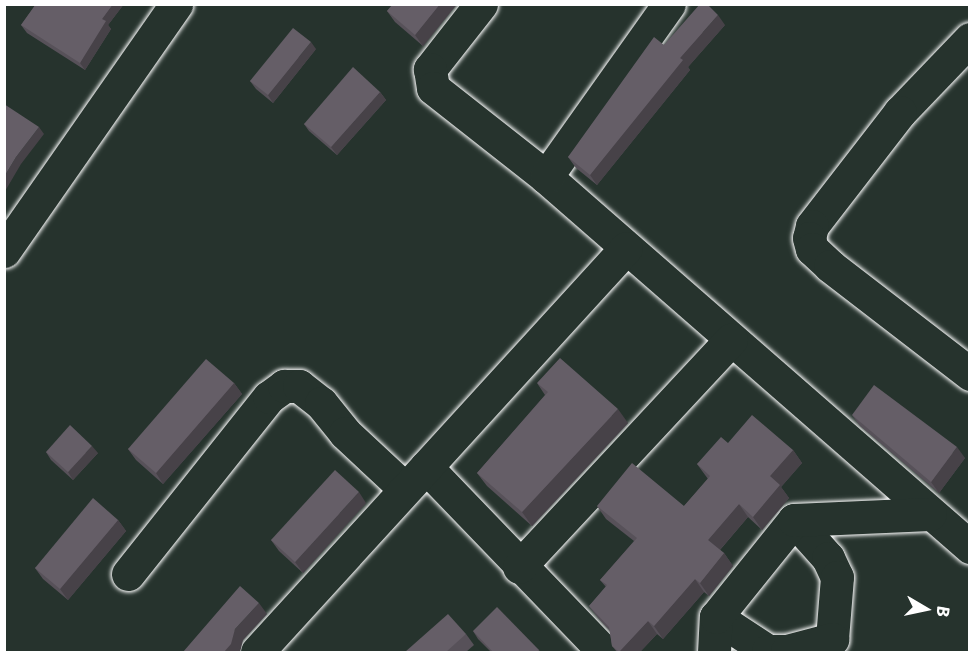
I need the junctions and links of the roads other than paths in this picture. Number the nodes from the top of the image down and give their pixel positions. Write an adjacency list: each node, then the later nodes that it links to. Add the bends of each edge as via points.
1 (176, 4): 7 (street)
2 (481, 4): 5 (street, via 430,69 429,79 433,88)
3 (669, 4): 5 (street)
4 (969, 39): 9 (street, via 900,112 812,226 809,238 812,249 830,266)
5 (546, 177): 6 (street)
6 (626, 248): 8 (street); 10 (street)
7 (4, 251)
8 (731, 340): 11 (street); 14 (street)
9 (969, 374)
10 (415, 478): 14 (street); 15 (street, via 345,433 321,403 299,386 284,386 269,397); 18 (street)
11 (930, 514): 12 (street); 13 (street)
12 (794, 520): 16 (street); 17 (street, via 828,558 837,577)
13 (969, 547)
14 (519, 567): 19 (street)
15 (128, 574)
16 (716, 617): 17 (street, via 768,651); 20 (street)
17 (840, 646)
18 (257, 652)
19 (604, 652)
20 (714, 652)

